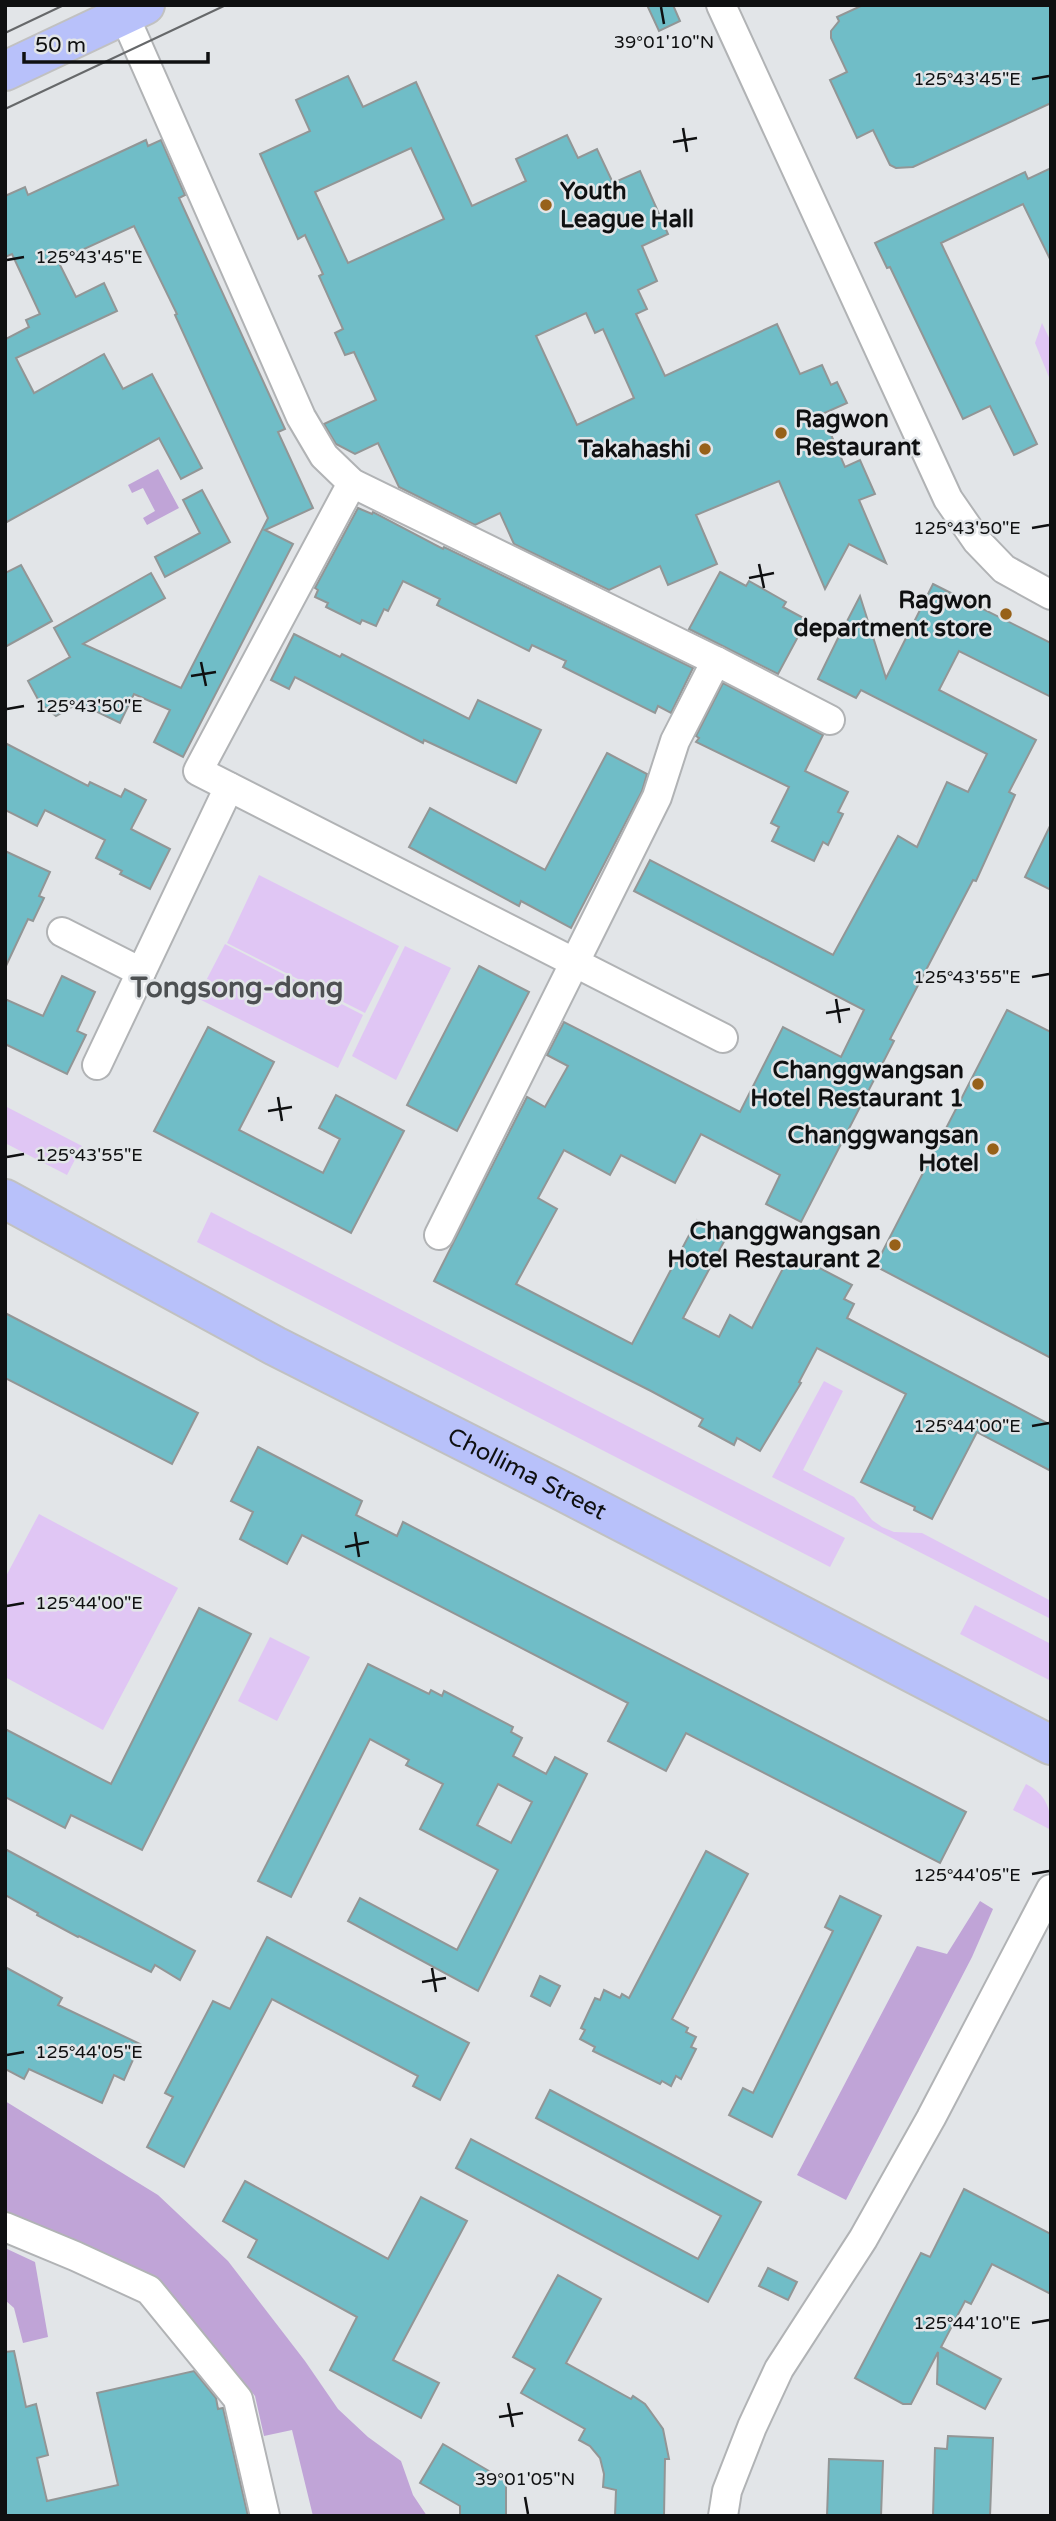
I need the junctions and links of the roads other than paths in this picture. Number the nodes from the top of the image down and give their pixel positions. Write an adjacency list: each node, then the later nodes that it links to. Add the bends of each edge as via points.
1 (721, 5): 5 (street, via 948,499 976,541 1004,569)
2 (134, 10): 3 (main road); 4 (street, via 301,417 324,456)
3 (5, 71)
4 (352, 483): 6 (street); 8 (street, via 198,771)
5 (1051, 595)
6 (716, 661): 7 (street); 10 (street, via 675,741 657,797)
7 (830, 720)
8 (229, 787): 10 (street); 11 (street)
9 (62, 932): 11 (street)
10 (576, 963): 12 (street); 15 (street)
11 (141, 972): 13 (street)
12 (723, 1038)
13 (97, 1065)
14 (5, 1199): 16 (main road, Chollima Street, via 275,1346)
15 (439, 1235)
16 (1051, 1745)
17 (1051, 1889): 20 (street, via 932,2118 863,2239 779,2369 727,2491)
18 (5, 2227): 19 (street, via 149,2290 238,2399)
19 (265, 2516)
20 (723, 2516)

